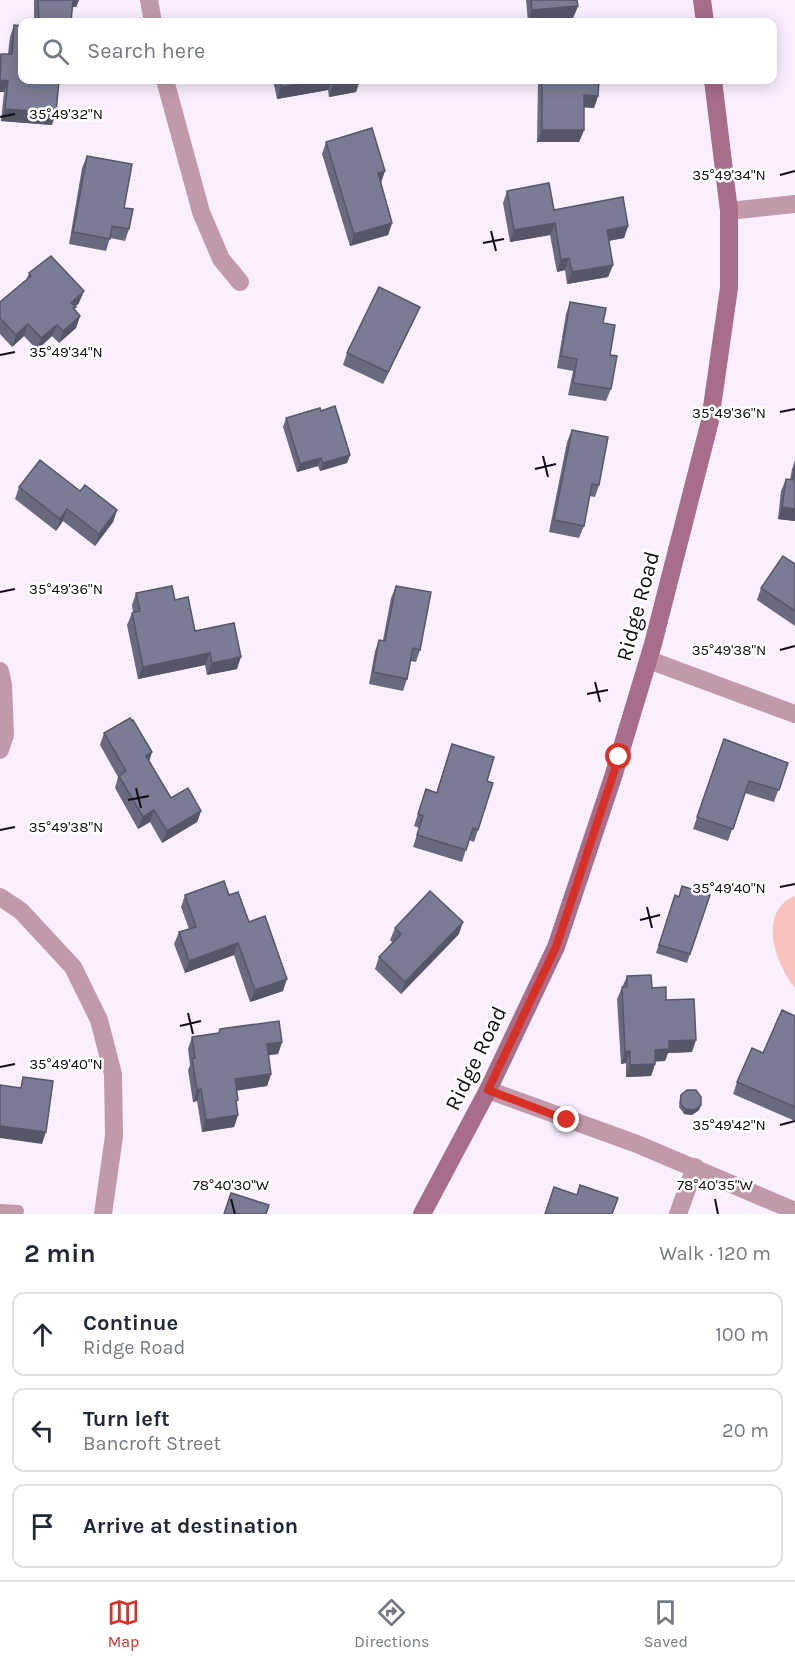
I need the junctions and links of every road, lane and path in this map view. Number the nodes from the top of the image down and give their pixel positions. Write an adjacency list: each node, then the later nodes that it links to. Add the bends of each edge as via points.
1 (148, 0): 3 (street)
2 (702, 0): 4 (street)
3 (152, 18)
4 (704, 18)
5 (166, 84): 9 (street, via 201,212 221,259)
6 (713, 84): 8 (street, Ridge Road)
7 (795, 204): 8 (street)
8 (729, 211): 10 (street, Ridge Road, via 729,288 710,421)
9 (240, 282)
10 (649, 660): 12 (street); 15 (street, Ridge Road, via 556,947)
11 (0, 671): 13 (street, via 5,735)
12 (795, 714)
13 (0, 750)
14 (0, 897): 20 (street, via 21,910 72,967 99,1020 113,1074 114,1136)
15 (488, 1090): 16 (street); 21 (street, Ridge Road)
16 (695, 1167): 18 (street); 22 (street)
17 (0, 1210): 19 (lane)
18 (795, 1210)
19 (18, 1211)
20 (103, 1214)
21 (422, 1214)
22 (678, 1214)

